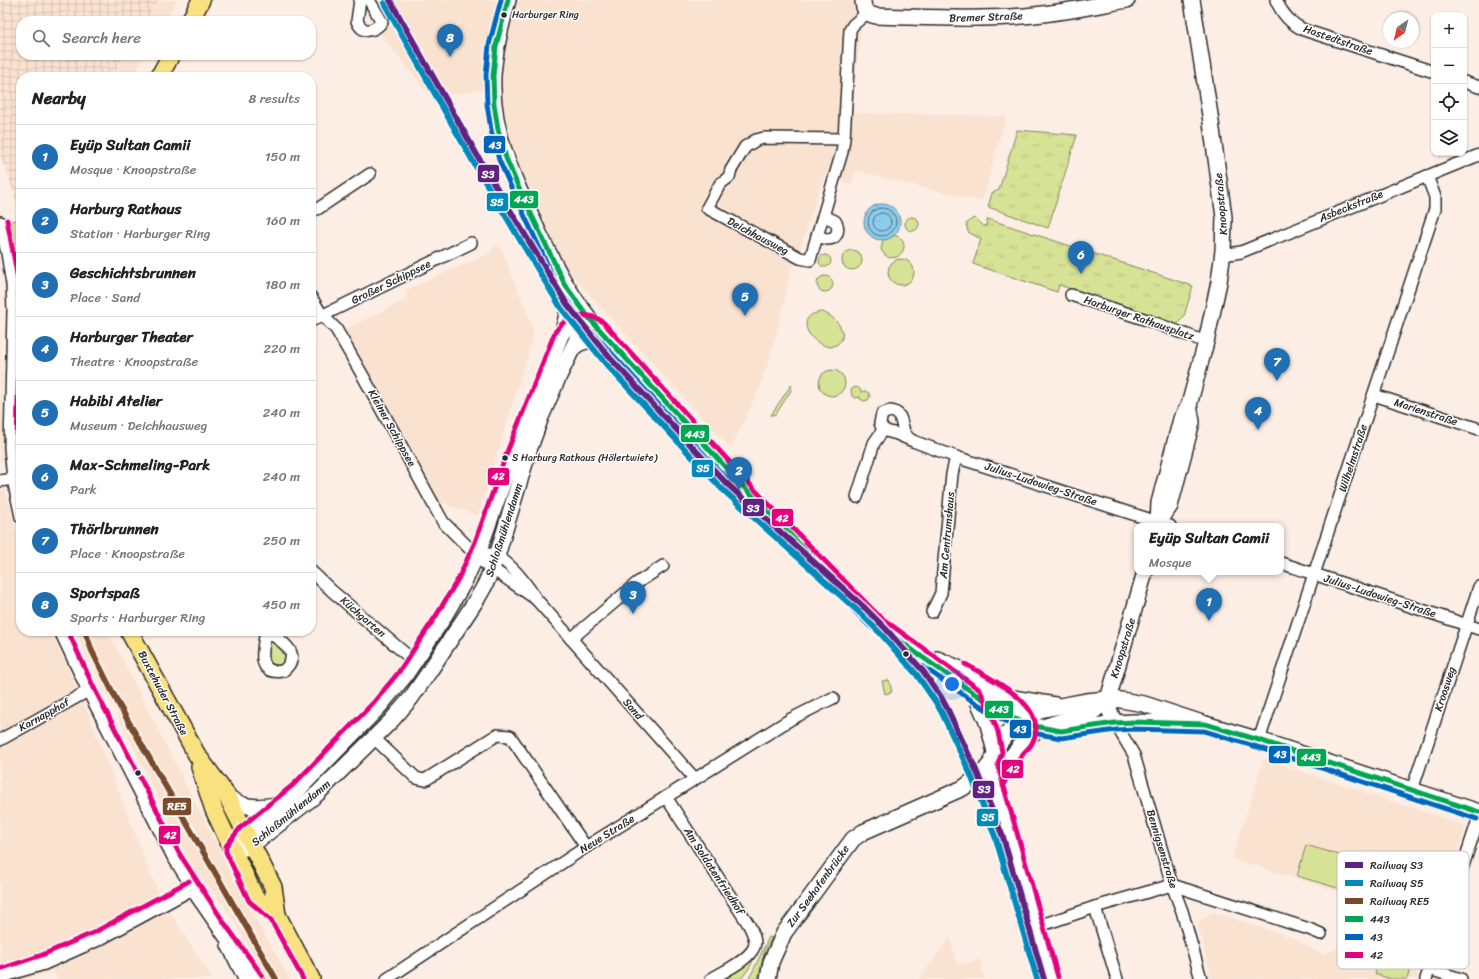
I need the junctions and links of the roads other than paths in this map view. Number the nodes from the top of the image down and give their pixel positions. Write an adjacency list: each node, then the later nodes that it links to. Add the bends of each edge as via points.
1 (201, 0): 9 (main road)
2 (360, 0): 3 (street, via 357,21 362,28 369,30 382,22)
3 (369, 0)
4 (508, 0): 25 (main road, via 496,46 493,76 498,130 515,179)
5 (1127, 0): 8 (main road, Bremer Straße, via 1010,17 876,16)
6 (1192, 0): 24 (main road, Knoopstraße, via 1224,217)
7 (1276, 0): 11 (street, Hastedtstraße, via 1286,17 1304,30)
8 (865, 7): 15 (street, via 850,30)
9 (193, 16)
10 (168, 60): 12 (main road)
11 (1431, 71)
12 (162, 72)
13 (1467, 83): 14 (street)
14 (1479, 87)
15 (844, 139): 20 (street); 22 (street, Deichhausweg, via 756,140 745,147 729,177 720,184 707,208 800,258 810,260)
16 (1479, 155): 18 (street, Asbeckstraße)
17 (370, 174): 19 (street)
18 (1427, 176): 24 (street, Asbeckstraße, via 1241,252); 35 (street, Wilhelmstraße, via 1435,197 1435,209)
19 (316, 209)
20 (824, 216): 22 (street); 22 (street, via 835,220 838,232 828,239)
21 (0, 222): 40 (street, via 12,290 10,447)
22 (818, 236)
23 (471, 243): 28 (street, Großer Schippsee)
24 (1222, 255): 32 (main road, Knoopstraße)
25 (565, 285): 29 (main road); 31 (main road, Schloßmühlendamm, via 568,310)
26 (1071, 295): 32 (street, Harburger Rathausplatz)
27 (316, 305): 28 (street, Kleiner Schippsee)
28 (322, 315): 30 (street, Großer Schippsee); 46 (street, Kleiner Schippsee, via 336,329 443,522)
29 (582, 316): 31 (main road); 33 (main road, Schloßmühlendamm); 34 (main road, via 598,327)
30 (316, 318)
31 (563, 331): 46 (main road, Schloßmühlendamm, via 526,422)
32 (1206, 342): 45 (main road, Knoopstraße, via 1189,405 1192,422 1170,506)
33 (573, 348): 34 (main road, via 581,342 591,341); 47 (main road, Schloßmühlendamm, via 539,424)
34 (619, 350): 60 (main road, via 750,495 874,621)
35 (1374, 395): 36 (street, Marienstraße); 50 (street, Wilhelmstraße)
36 (1479, 429)
37 (884, 430): 38 (street, Julius-Ludowieg-Straße); 38 (street, via 880,423 881,416 887,412 894,412 901,418 904,434); 43 (street, via 874,443)
38 (912, 441): 39 (street, Julius-Ludowieg-Straße)
39 (956, 456): 44 (street, Julius-Ludowieg-Straße); 54 (street, Am Centrumshaus, via 952,474 941,593)
40 (13, 479): 41 (street); 42 (street)
41 (0, 481)
42 (16, 493)
43 (857, 497)
44 (1156, 523)
45 (1163, 523)
46 (477, 556): 47 (street, Sand); 61 (main road, Schloßmühlendamm)
47 (494, 562): 59 (street, Sand, via 536,599); 62 (main road, Schloßmühlendamm, via 477,599)
48 (1284, 564): 50 (street, Julius-Ludowieg-Straße)
49 (663, 566): 59 (street, via 637,583)
50 (1314, 574): 55 (street, Julius-Ludowieg-Straße); 75 (street, Wilhelmstraße)
51 (1144, 575): 67 (main road, Knoopstraße)
52 (316, 576): 61 (street, Küchgarten)
53 (1479, 587): 55 (street, Kroosweg)
54 (932, 612)
55 (1466, 625): 56 (street, Julius-Ludowieg-Straße); 81 (street, Kroosweg)
56 (1479, 629)
57 (62, 636): 63 (street)
58 (132, 636): 76 (main road, Buxtehuder Straße)
59 (571, 639): 78 (street, Sand)
60 (915, 652): 64 (main road); 65 (main road, via 960,669)
61 (415, 662): 62 (main road); 71 (main road, Schloßmühlendamm, via 394,691)
62 (430, 672): 73 (main road, Schloßmühlendamm, via 408,702)
63 (88, 691): 74 (street, Karnapphof); 92 (street, via 173,857)
64 (975, 694): 72 (main road); 77 (main road, via 988,724)
65 (1006, 697): 68 (main road); 72 (main road, via 1015,703)
66 (833, 698): 78 (street, Neue Straße, via 801,713)
67 (1108, 699): 68 (main road); 69 (main road); 70 (main road, via 1140,703); 72 (main road, via 1094,711)
68 (1060, 706): 72 (main road, via 1043,709)
69 (1115, 723): 70 (main road); 72 (main road, via 1060,731); 91 (street, Bennigsenstraße, via 1134,755)
70 (1205, 724): 75 (main road)
71 (361, 726): 73 (main road); 84 (main road, Schloßmühlendamm, via 311,777)
72 (1028, 728): 77 (main road, Zur Seehafenbrücke, via 1004,738); 79 (main road)
73 (374, 738): 87 (main road, Schloßmühlendamm, via 317,794); 88 (street, via 416,778 425,780 497,735 510,736)
74 (0, 740)
75 (1259, 740): 81 (main road)
76 (197, 756): 82 (main road, Buxtehuder Straße); 89 (main road, Buxtehuder Straße, via 214,810)
77 (993, 758): 79 (main road); 80 (main road, Zur Seehafenbrücke, via 982,774)
78 (695, 779): 83 (street, Neue Straße)
79 (996, 784): 80 (main road, Zur Seehafenbrücke); 96 (main road)
80 (963, 788): 105 (main road, Zur Seehafenbrücke, via 863,832 853,839 784,933 771,962)
81 (1412, 790): 85 (main road)
82 (227, 796): 84 (main road, via 248,807); 87 (main road, Buxtehuder Straße)
83 (666, 797): 88 (street, Neue Straße); 104 (street, Am Soldatenfriedhof, via 749,925 754,937 754,948 750,954)
84 (279, 805): 87 (main road, Schloßmühlendamm)
85 (1479, 812)
86 (1479, 817): 90 (street)
87 (249, 839): 89 (main road, Schloßmühlendamm, via 246,848); 94 (main road, Buxtehuder Straße, via 273,887)
88 (586, 847): 103 (street, Neue Straße)
89 (232, 850): 94 (main road, Buxtehuder Straße, via 255,897)
90 (1468, 851)
91 (1172, 885): 93 (street); 97 (street); 108 (street, Bennigsenstraße, via 1182,910)
92 (192, 888): 95 (main road); 99 (main road, via 98,938 44,962)
93 (1095, 907): 96 (street); 107 (street)
94 (277, 915): 102 (main road, Buxtehuder Straße)
95 (217, 925): 100 (street); 101 (main road)
96 (1036, 927): 106 (main road)
97 (1321, 934)
98 (1427, 974): 109 (street)
99 (0, 976)
100 (244, 979)
101 (256, 979)
102 (311, 979)
103 (387, 979)
104 (711, 979)
105 (768, 979)
106 (1051, 979)
107 (1117, 979)
108 (1201, 979)
109 (1461, 979)

